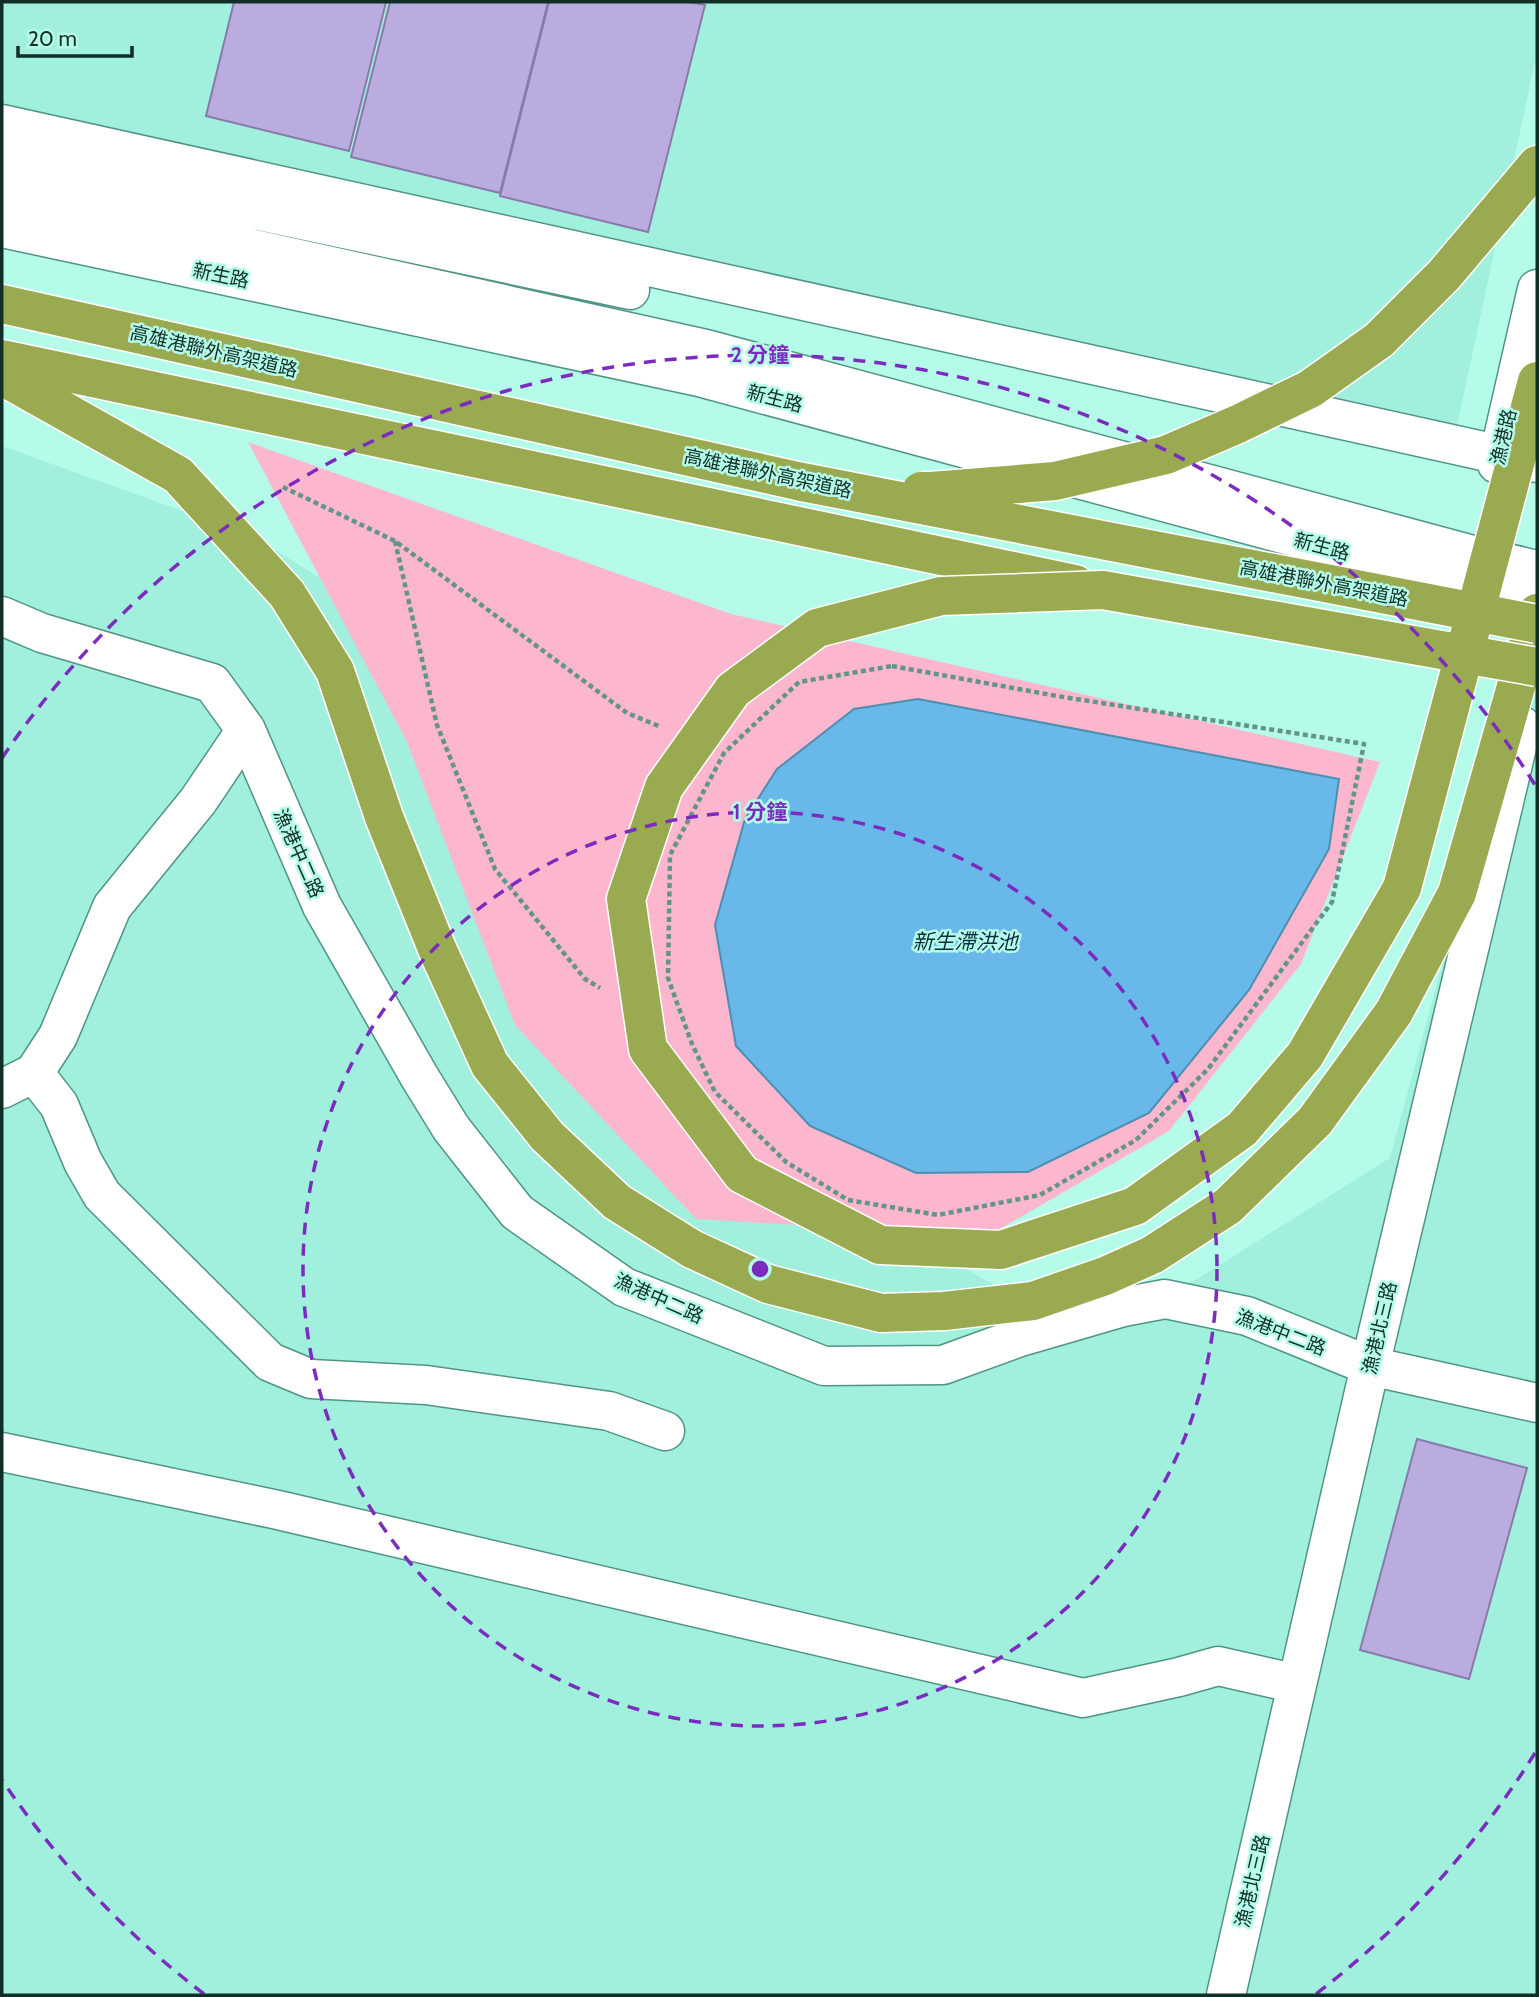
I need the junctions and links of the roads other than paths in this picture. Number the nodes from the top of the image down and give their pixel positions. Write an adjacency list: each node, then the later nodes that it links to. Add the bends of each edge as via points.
1 (2, 124): 12 (street)
2 (2, 156): 12 (street)
3 (1537, 165): 13 (highway, bridge, via 1444,275 1379,340 1310,389 1238,424 1166,455 1055,481 931,491)
4 (2, 193): 15 (street, 新生路, via 706,349)
5 (2, 228): 15 (street, 新生路, via 699,377)
6 (1537, 289): 12 (street, 漁港路)
7 (2, 304): 13 (highway, 高雄港聯外高架道路)
8 (2, 359): 17 (highway, bridge)
9 (2, 376): 18 (highway, bridge, via 178,475 286,594 335,671 384,817 490,1065 547,1136 617,1202 692,1249 768,1284 881,1313 1033,1301 1152,1255 1228,1206 1315,1121 1394,1013 1457,893)
10 (1537, 381): 17 (highway, bridge, via 1402,888 1305,1055 1242,1129 1135,1206 1001,1250 880,1245 742,1174 648,1049 626,900 664,787 733,690 817,628 941,596)
11 (1537, 463): 12 (street)
12 (1497, 464): 14 (street); 15 (street, 漁港路)
13 (802, 482): 20 (highway, 高雄港聯外高架道路, bridge)
14 (1537, 484)
15 (1469, 569): 16 (street, 新生路); 18 (street, 新生路)
16 (1537, 570)
17 (1102, 590): 21 (highway, bridge)
18 (1537, 612)
19 (2, 616): 22 (street, 漁港中二路, via 42,633 212,683)
20 (1537, 624)
21 (1537, 665): 24 (street, 漁港北三路)
22 (246, 730): 23 (street, via 198,801 112,907 58,1036); 24 (street, 漁港中二路, via 322,906 451,1128 517,1212 624,1287 824,1366 943,1365 1020,1337 1165,1299 1247,1316)
23 (18, 1081): 26 (street, via 60,1105 102,1195 270,1362 311,1379 426,1385 609,1411)
24 (1370, 1366): 25 (street, 漁港中二路); 28 (street, 漁港北三路)
25 (1537, 1403)
26 (666, 1431)
27 (2, 1452): 28 (street, via 291,1513 1083,1698 1218,1666)
28 (1297, 1684): 29 (street, 漁港北三路)
29 (1226, 1995)

